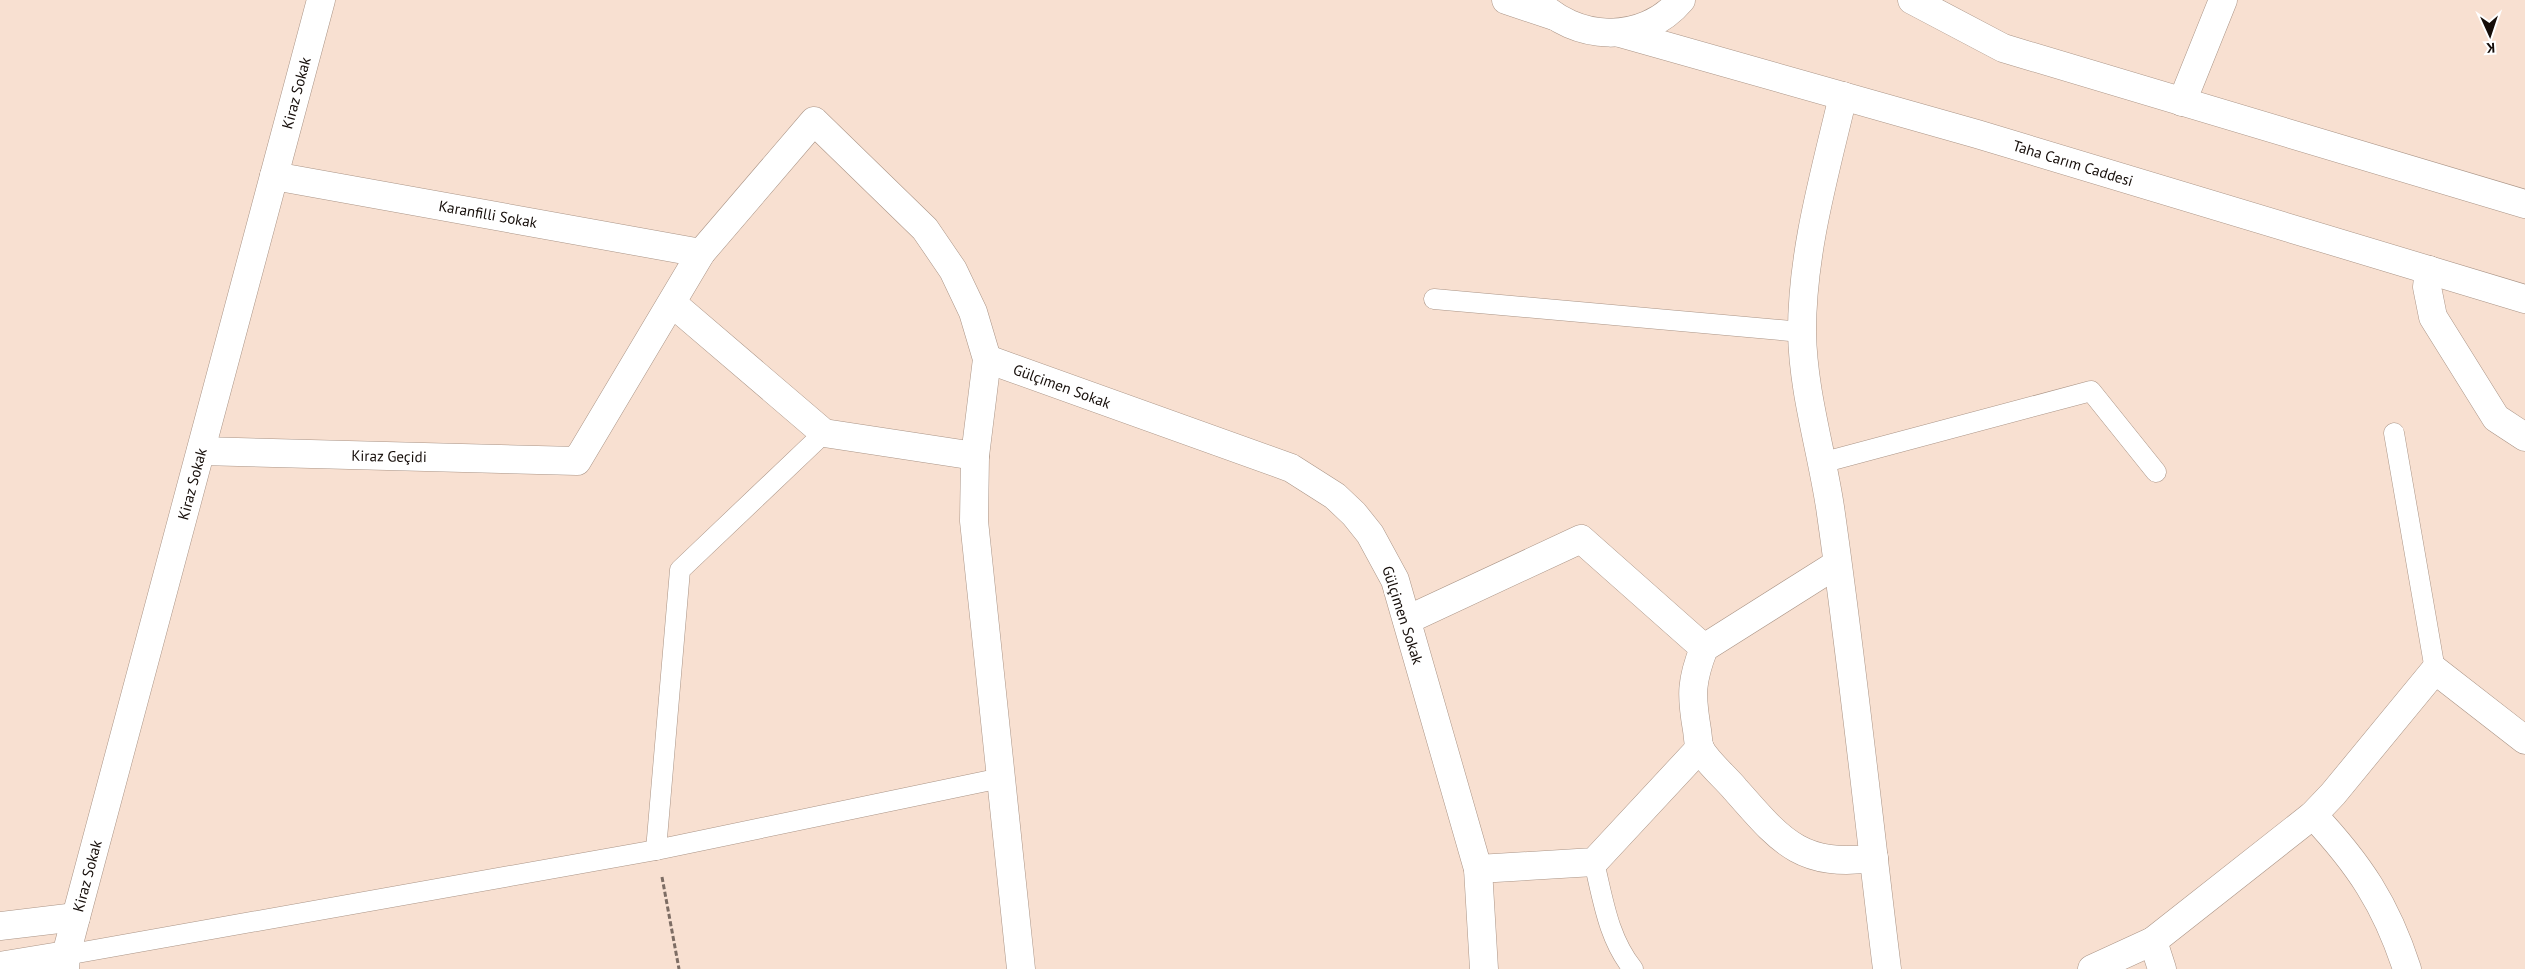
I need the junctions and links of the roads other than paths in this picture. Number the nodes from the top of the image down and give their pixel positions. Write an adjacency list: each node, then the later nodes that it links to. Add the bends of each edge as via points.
1 (321, 0): 10 (street, Kiraz Sokak)
2 (1506, 0): 6 (street)
3 (1681, 0): 7 (street, via 1662,17 1642,28)
4 (1912, 0): 9 (street, via 2003,48)
5 (2222, 0): 9 (street)
6 (1546, 8): 7 (street, via 1574,28)
7 (1620, 33): 8 (street, Taha Carım Caddesi)
8 (1843, 96): 13 (street, Taha Carım Caddesi); 17 (street, via 1814,222 1804,281)
9 (2182, 102): 11 (street)
10 (274, 176): 12 (street, Karanfilli Sokak); 22 (street, Kiraz Sokak)
11 (2525, 204)
12 (701, 253): 16 (street); 18 (street, via 814,121 925,229 953,270 973,312)
13 (2429, 270): 14 (street, Taha Carım Caddesi); 21 (street, via 2427,288 2433,317 2496,418)
14 (2525, 298)
15 (1434, 299): 17 (lane)
16 (672, 303): 19 (street); 22 (street, Kiraz Geçidi, via 577,460)
17 (1802, 332): 24 (street, via 1809,404)
18 (987, 359): 23 (street); 27 (street, Gülçimen Sokak, via 1292,468 1314,481 1354,514 1370,534 1395,580)
19 (824, 433): 23 (street); 34 (lane, via 680,570)
20 (2394, 433): 29 (lane)
21 (2525, 436)
22 (201, 451): 38 (street, Kiraz Sokak)
23 (975, 456): 32 (street, via 974,521)
24 (1821, 463): 25 (lane, via 2091,391); 26 (street)
25 (2156, 472)
26 (1837, 564): 28 (street); 35 (street)
27 (1407, 620): 28 (street, via 1581,539); 37 (street, Gülçimen Sokak)
28 (1704, 648): 31 (street, via 1695,671 1691,699)
29 (2435, 670): 30 (street); 33 (street)
30 (2525, 740)
31 (1700, 748): 35 (street, via 1773,833 1792,846 1833,860); 36 (street)
32 (1001, 778): 34 (lane); 43 (street)
33 (2313, 815): 40 (street); 49 (street, via 2366,877 2386,913)
34 (656, 850): 41 (lane)
35 (1874, 858): 46 (street)
36 (1594, 862): 37 (street); 45 (lane, via 1610,928)
37 (1478, 869): 44 (street, Gülçimen Sokak)
38 (76, 917): 39 (street); 41 (street, Kiraz Sokak)
39 (0, 926)
40 (2153, 941): 47 (street); 48 (street)
41 (66, 962): 42 (street)
42 (0, 966)
43 (1021, 969)
44 (1484, 969)
45 (1632, 969)
46 (1888, 969)
47 (2092, 969)
48 (2162, 969)
49 (2407, 969)

